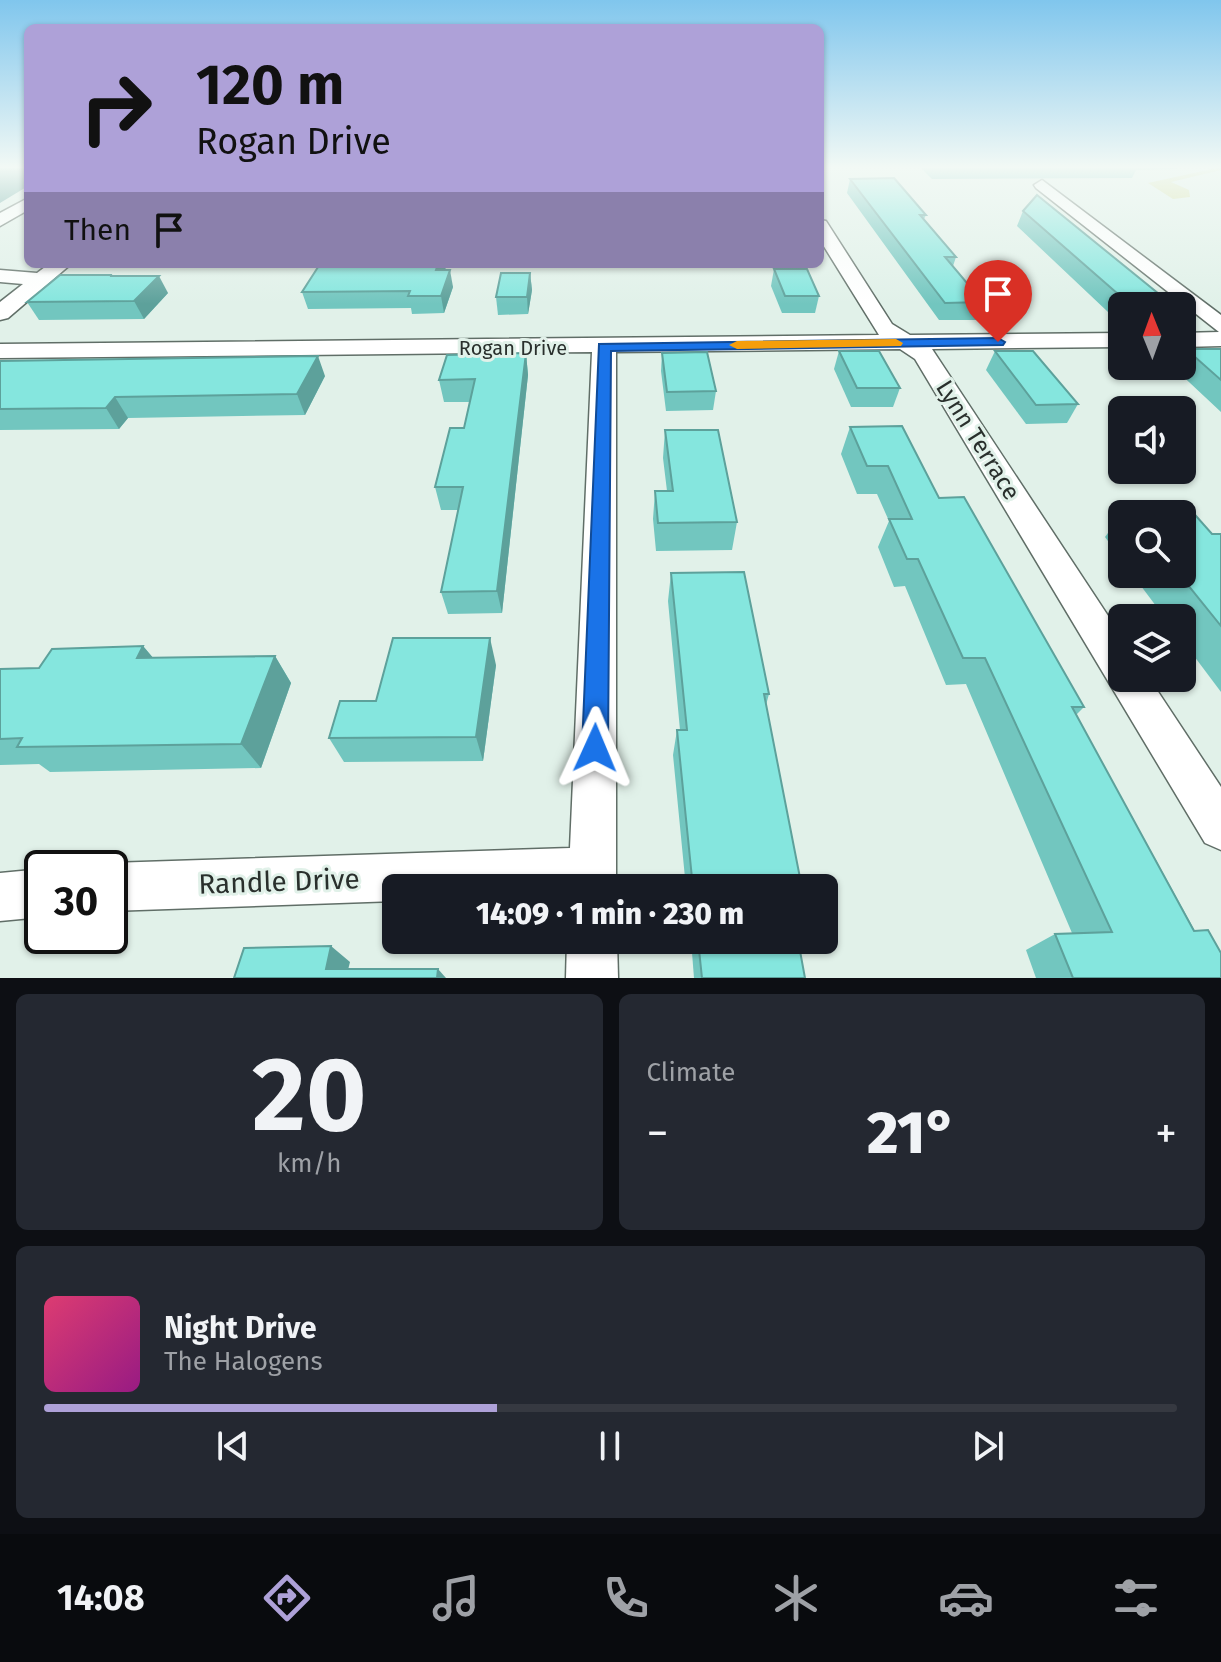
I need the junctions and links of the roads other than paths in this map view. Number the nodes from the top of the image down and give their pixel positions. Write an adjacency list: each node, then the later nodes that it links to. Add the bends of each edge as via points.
1 (1077, 213): 7 (street)
2 (824, 232): 11 (street, Lynn Terrace, via 884,329)
3 (56, 268): 5 (street)
4 (0, 276): 5 (street)
5 (41, 280): 6 (street)
6 (4, 307)
7 (1221, 326)
8 (1221, 339): 10 (street)
9 (1108, 340): 11 (street, Rogan Drive)
10 (1196, 340)
11 (906, 343): 12 (street, Rogan Drive); 14 (street, Lynn Terrace, via 924,354)
12 (604, 347): 13 (street, Rogan Drive); 17 (street)
13 (0, 351)
14 (1108, 648)
15 (1136, 692): 16 (street)
16 (1221, 827)
17 (592, 874)
18 (382, 883): 19 (street, Randle Drive)
19 (128, 887)
20 (24, 895): 21 (street)
21 (0, 897)
22 (592, 954): 23 (street)
23 (592, 978)

